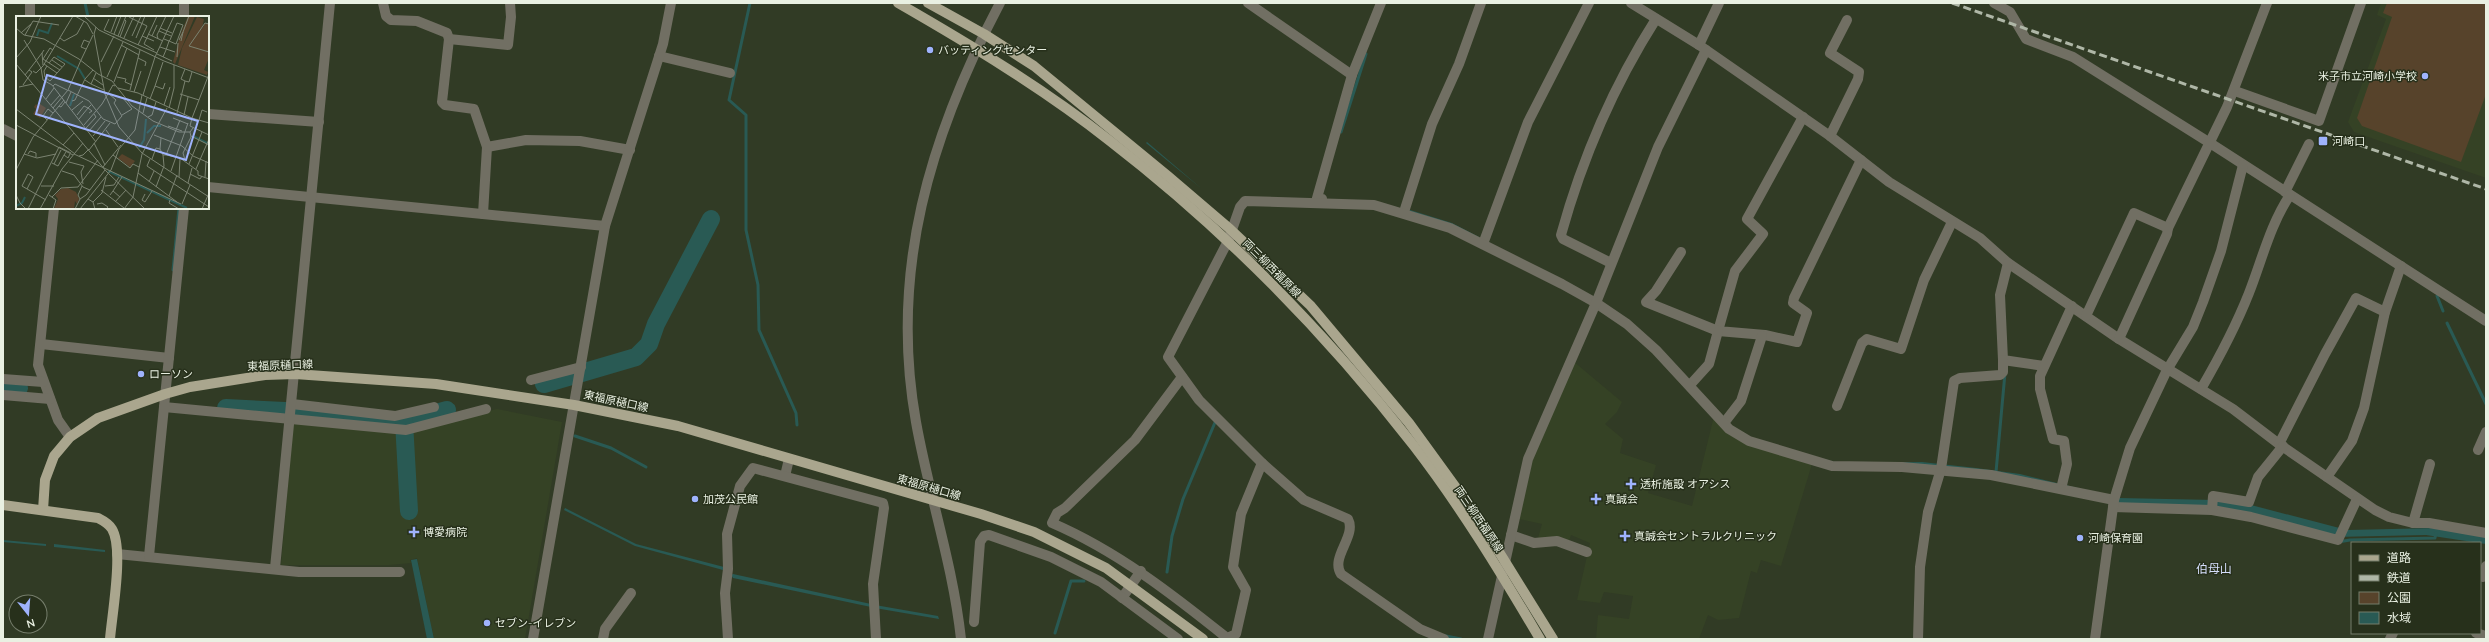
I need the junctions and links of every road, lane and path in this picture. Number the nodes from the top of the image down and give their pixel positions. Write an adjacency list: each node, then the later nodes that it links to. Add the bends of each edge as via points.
1 (30, 3): 21 (street)
2 (102, 3): 3 (street)
3 (107, 3)
4 (184, 3): 22 (street)
5 (330, 3): 35 (street)
6 (383, 3): 26 (street, via 386,16 391,20 417,21 447,33)
7 (510, 3): 26 (street, via 508,45)
8 (672, 3): 29 (street)
9 (898, 3): 28 (main road, 両三柳西福原線)
10 (928, 3): 25 (main road, 両三柳西福原線)
11 (1000, 3): 25 (street)
12 (1248, 3): 31 (street)
13 (1381, 3): 31 (street)
14 (1481, 3): 51 (street, via 1459,64 1432,124)
15 (1589, 3): 58 (street, via 1528,122)
16 (1631, 3): 23 (street)
17 (1720, 3): 27 (street)
18 (1994, 3): 39 (street, via 2010,12 2026,39 2073,58)
19 (2267, 3): 32 (street)
20 (2361, 3): 32 (street, via 2319,121)
21 (30, 16)
22 (184, 16)
23 (1656, 18): 27 (street); 60 (street, via 1631,59 1592,143 1560,235 1563,239)
24 (1847, 20): 38 (street, via 1830,53 1854,67 1858,72 1858,79)
25 (984, 34): 28 (street); 56 (main road, 両三柳西福原線, via 1034,66)
26 (449, 39): 41 (street, via 442,102 445,105 474,109)
27 (1703, 47): 34 (street); 60 (street, via 1658,147)
28 (977, 49): 57 (main road, 両三柳西福原線, via 1110,140); 107 (street, via 939,144 925,188 910,270 907,333 909,367 916,422)
29 (660, 56): 30 (street); 42 (street)
30 (730, 73)
31 (1352, 74): 48 (street, via 1316,198 1322,199)
32 (2235, 91): 39 (street)
33 (209, 114): 35 (street)
34 (1803, 117): 38 (street); 68 (street, via 1747,219 1763,234 1735,271)
35 (319, 122): 47 (street)
36 (3, 129): 37 (street)
37 (16, 136)
38 (1830, 136): 43 (street)
39 (2210, 143): 44 (street); 55 (street)
40 (2309, 144): 46 (street)
41 (487, 146): 42 (street, via 526,140 565,141); 52 (street)
42 (630, 150): 54 (street)
43 (1861, 160): 53 (street, via 1889,182); 69 (street, via 1794,298 1793,303 1807,313 1797,342)
44 (2243, 165): 46 (street); 76 (street, via 2221,251 2203,302 2193,327)
45 (209, 187): 47 (street)
46 (2288, 193): 62 (street); 83 (street, via 2270,234 2249,294)
47 (310, 196): 52 (street); 77 (street)
48 (1322, 202): 51 (street, via 1374,205); 56 (street, via 1246,202 1240,207)
49 (54, 209): 71 (street)
50 (184, 209): 72 (street)
51 (1404, 212): 58 (street, via 1450,228)
52 (483, 214): 54 (street)
53 (1952, 222): 61 (street, via 1980,238); 90 (street, via 1924,280 1901,348 1867,339 1862,343)
54 (605, 226): 75 (street)
55 (2168, 228): 66 (street, via 2134,213); 70 (street)
56 (1230, 229): 57 (street); 118 (main road, 両三柳西福原線, via 1310,305 1366,371 1409,423 1478,518)
57 (1228, 240): 78 (street, via 1168,357); 123 (main road, 両三柳西福原線, via 1342,359 1414,446)
58 (1483, 244): 63 (street)
59 (1681, 252): 68 (street, via 1646,302)
60 (1611, 263): 63 (street)
61 (2008, 263): 64 (street); 73 (street, via 2000,295)
62 (2400, 266): 65 (street); 67 (street)
63 (1596, 303): 82 (street, via 1627,324); 114 (street, via 1528,458)
64 (2072, 306): 66 (street); 74 (street)
65 (2385, 312): 97 (street, via 2356,298 2325,354); 104 (street, via 2364,408 2352,441)
66 (2086, 316): 70 (street)
67 (2486, 321)
68 (1718, 332): 69 (street); 82 (street, via 1709,364)
69 (1762, 336): 94 (street, via 1741,401)
70 (2119, 339): 76 (street)
71 (40, 344): 72 (street); 81 (street, via 38,365)
72 (169, 358): 84 (street)
73 (2003, 360): 74 (street); 102 (street, via 2003,372 2000,375 1960,378 1954,381)
74 (2044, 366): 105 (street, via 2040,376 2040,389 2053,438 2064,441 2067,464)
75 (580, 368): 80 (street); 88 (street)
76 (2167, 370): 83 (street); 108 (street, via 2130,448)
77 (295, 374): 84 (main road, 東福原樋口線, via 235,379); 87 (street); 88 (main road, 東福原樋口線, via 436,384)
78 (1182, 377): 100 (street, via 1199,400); 121 (street, via 1136,440 1066,508 1057,513 1052,523 1082,536)
79 (3, 379): 81 (street)
80 (531, 380)
81 (44, 382): 86 (street)
82 (1690, 385): 94 (street)
83 (2201, 389): 97 (street)
84 (165, 394): 91 (street); 96 (main road, 東福原樋口線, via 98,418)
85 (3, 395): 86 (street)
86 (50, 399): 96 (street, via 58,420)
87 (292, 405): 89 (street, via 395,416); 93 (street)
88 (574, 405): 99 (main road, 東福原樋口線, via 678,426); 130 (street)
89 (434, 406)
90 (1837, 406)
91 (164, 407): 93 (street); 117 (street)
92 (486, 409): 93 (street, via 406,430)
93 (291, 419): 120 (street)
94 (1724, 423): 102 (street, via 1749,441 1832,466)
95 (2486, 432): 98 (street)
96 (70, 437): 111 (main road, 東福原樋口線, via 54,456 45,480)
97 (2281, 445): 104 (street); 110 (street, via 2258,477 2249,502 2213,496)
98 (2478, 450)
99 (789, 459): 103 (street); 107 (main road, 東福原樋口線)
100 (1262, 463): 121 (street, via 1241,514 1233,567 1246,590 1236,634 1227,638); 137 (street, via 1304,500 1348,519 1350,528 1338,565 1341,574 1420,629)
101 (2430, 464): 112 (street)
102 (1941, 469): 105 (street, via 1991,475); 141 (street, via 1928,512 1920,567)
103 (786, 476): 132 (street, via 753,468 744,477 734,500 726,539 728,569 725,593); 133 (street, via 883,503 873,584)
104 (2327, 477): 106 (street)
105 (2061, 489): 108 (street)
106 (2357, 499): 110 (street, via 2338,540); 112 (street, via 2389,517)
107 (933, 501): 125 (main road, 東福原樋口線, via 1034,532 1100,564); 134 (street, via 954,583)
108 (2113, 503): 110 (street); 142 (street)
109 (3, 505): 111 (main road)
110 (2213, 505)
111 (43, 510): 116 (main road, via 82,515 107,523 117,544)
112 (2413, 523): 113 (street, via 2429,523)
113 (2486, 533)
114 (1510, 535): 115 (street, via 1534,543 1557,541); 118 (street)
115 (1587, 552)
116 (117, 554): 117 (street); 129 (main road)
117 (149, 556): 120 (street)
118 (1504, 559): 123 (street); 140 (main road, 両三柳西福原線)
119 (2486, 566): 124 (street)
120 (275, 568): 122 (street, via 298,572)
121 (1141, 571): 125 (street)
122 (400, 572)
123 (1502, 575): 138 (street); 139 (main road, 両三柳西福原線)
124 (2483, 577)
125 (1131, 585): 127 (street); 136 (main road, 東福原樋口線)
126 (631, 593): 131 (street, via 605,629)
127 (1122, 598): 128 (street, via 1101,582 1051,557 989,535 984,536 980,542); 135 (street)
128 (974, 622)
129 (110, 639)
130 (534, 639)
131 (603, 639)
132 (728, 639)
133 (876, 639)
134 (961, 639)
135 (1178, 639)
136 (1203, 639)
137 (1444, 639)
138 (1488, 639)
139 (1540, 639)
140 (1553, 639)
141 (1918, 639)
142 (2095, 639)

